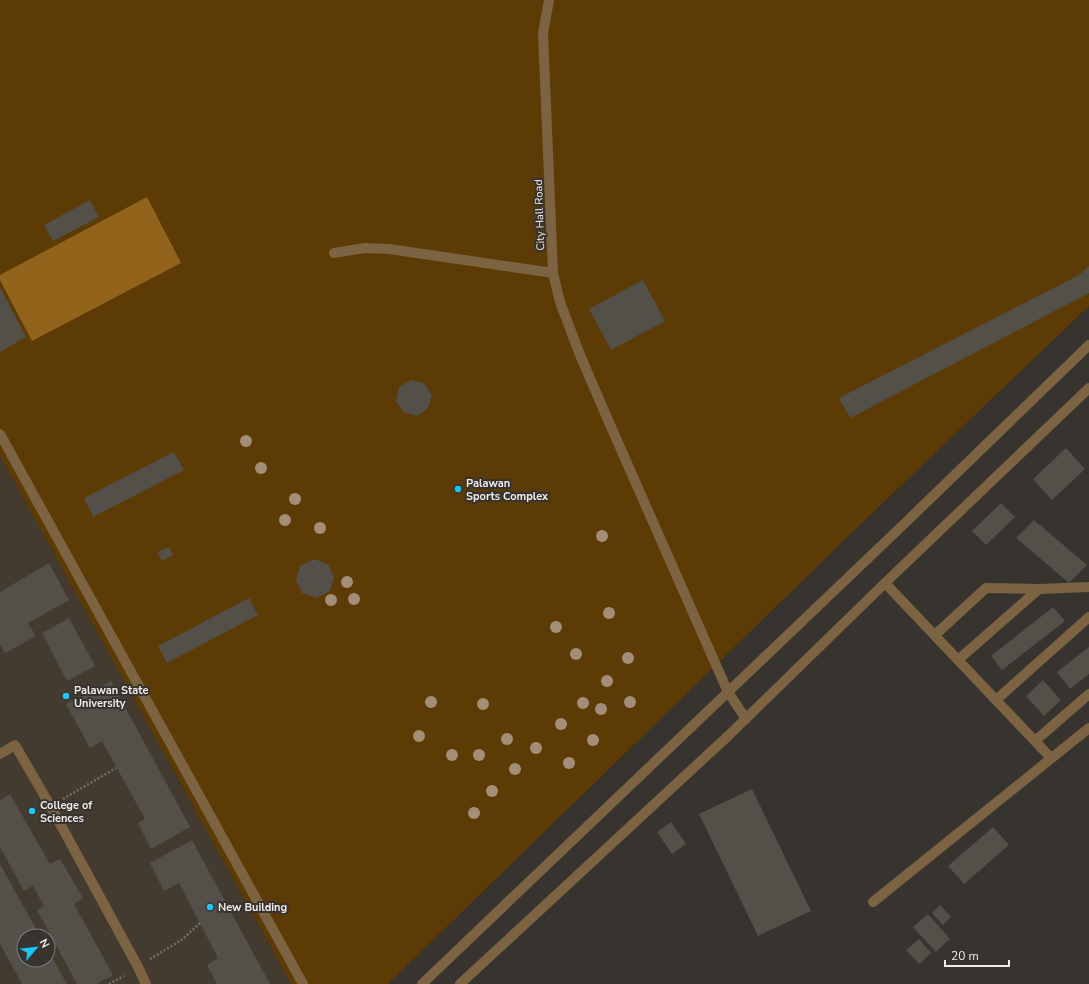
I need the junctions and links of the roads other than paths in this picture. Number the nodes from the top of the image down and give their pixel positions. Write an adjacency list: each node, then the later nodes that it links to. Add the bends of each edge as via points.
1 (549, 0): 3 (street, City Hall Road, via 543,33)
2 (334, 253): 3 (street, via 366,248 389,249)
3 (553, 273): 13 (street, City Hall Road, via 560,302 608,420)
4 (1089, 345): 13 (street)
5 (1089, 388): 7 (street)
6 (0, 434): 23 (street)
7 (885, 583): 11 (street); 16 (street)
8 (1089, 587): 9 (street)
9 (1039, 589): 11 (street, via 986,588); 12 (street)
10 (1089, 617): 15 (street)
11 (934, 635): 12 (street)
12 (958, 660): 15 (street)
13 (728, 692): 16 (street, City Hall Road); 24 (street)
14 (1089, 694): 18 (street)
15 (996, 700): 18 (street)
16 (746, 719): 25 (street)
17 (1089, 728): 20 (street)
18 (1035, 741): 20 (street)
19 (0, 754): 22 (street, via 15,744)
20 (1051, 758): 21 (street)
21 (873, 902)
22 (146, 984)
23 (303, 984)
24 (422, 984)
25 (460, 984)

